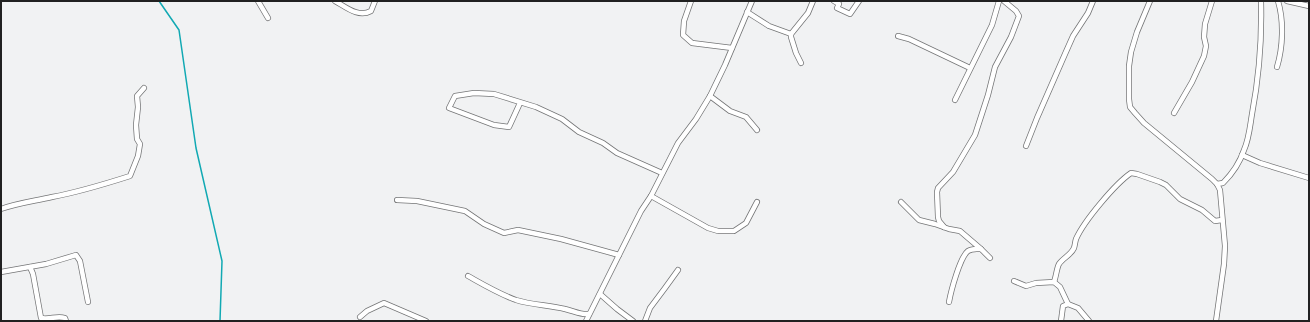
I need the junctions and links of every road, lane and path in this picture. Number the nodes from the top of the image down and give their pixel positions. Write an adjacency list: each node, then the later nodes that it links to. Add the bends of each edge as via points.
1 (258, 1): 19 (street)
2 (335, 1): 3 (street, via 348,9 364,13 371,11)
3 (375, 1)
4 (691, 1): 22 (street, via 684,21 683,35 692,42)
5 (752, 1): 18 (street)
6 (813, 1): 20 (street, via 808,13)
7 (834, 1): 8 (street, via 839,4 837,8 850,14)
8 (859, 1)
9 (999, 1): 25 (street, via 992,25)
10 (1004, 1): 43 (street, via 1019,16 995,67 975,135 953,172 938,188 938,217)
11 (1092, 1): 32 (street, via 1088,13 1064,54)
12 (1150, 1): 36 (street, via 1131,52 1130,107 1144,123)
13 (1212, 1): 30 (street, via 1204,24 1204,56)
14 (1261, 1): 33 (street, via 1262,32 1256,87 1249,131)
15 (1278, 1): 24 (street, via 1281,28)
16 (1286, 1): 17 (street)
17 (1309, 6)
18 (747, 12): 20 (street, via 769,26); 22 (street)
19 (268, 18)
20 (791, 34): 23 (street)
21 (898, 36): 25 (street)
22 (732, 48): 27 (street)
23 (801, 63)
24 (1277, 67)
25 (970, 68): 28 (street)
26 (144, 88): 41 (street, via 137,96 136,125 140,144 130,176)
27 (710, 96): 31 (street, via 730,111 746,117); 34 (street, via 678,143)
28 (955, 100)
29 (520, 103): 29 (street, via 509,127 494,125 449,108 455,96 474,93 494,94); 34 (street, via 562,119 579,132 617,153)
30 (1174, 113)
31 (757, 130)
32 (1026, 146)
33 (1242, 155): 35 (street); 36 (street, via 1226,180)
34 (662, 173): 37 (street)
35 (1309, 178)
36 (1217, 184): 42 (street, via 1220,190)
37 (650, 196): 39 (street, via 718,231 734,231 746,223); 45 (street)
38 (397, 200): 45 (street, via 417,201 464,212 504,232 518,230 561,239)
39 (757, 202)
40 (901, 202): 43 (street, via 919,220)
41 (1, 209)
42 (1222, 220): 52 (street, via 1215,221 1204,211 1180,199 1160,182 1131,173 1112,190 1090,217 1075,240 1071,252 1058,265); 66 (street, via 1224,264)
43 (944, 227): 44 (street, via 960,231)
44 (981, 249): 46 (street); 55 (street, via 968,251 952,286)
45 (619, 256): 53 (street)
46 (990, 258)
47 (30, 267): 49 (street); 54 (street, via 76,255 80,260); 59 (street, via 41,318 51,319 60,316)
48 (678, 270): 63 (street, via 650,308)
49 (1, 272)
50 (468, 276): 57 (street, via 516,300)
51 (1014, 280): 52 (street, via 1026,286)
52 (1054, 282): 56 (street, via 1060,287)
53 (600, 294): 57 (street); 62 (street)
54 (88, 302)
55 (949, 302)
56 (1068, 304): 64 (street, via 1063,306); 65 (street, via 1078,308)
57 (589, 314): 61 (street)
58 (360, 317): 60 (street, via 384,303)
59 (66, 321)
60 (426, 321)
61 (586, 321)
62 (633, 321)
63 (645, 321)
64 (1061, 321)
65 (1089, 321)
66 (1216, 321)

